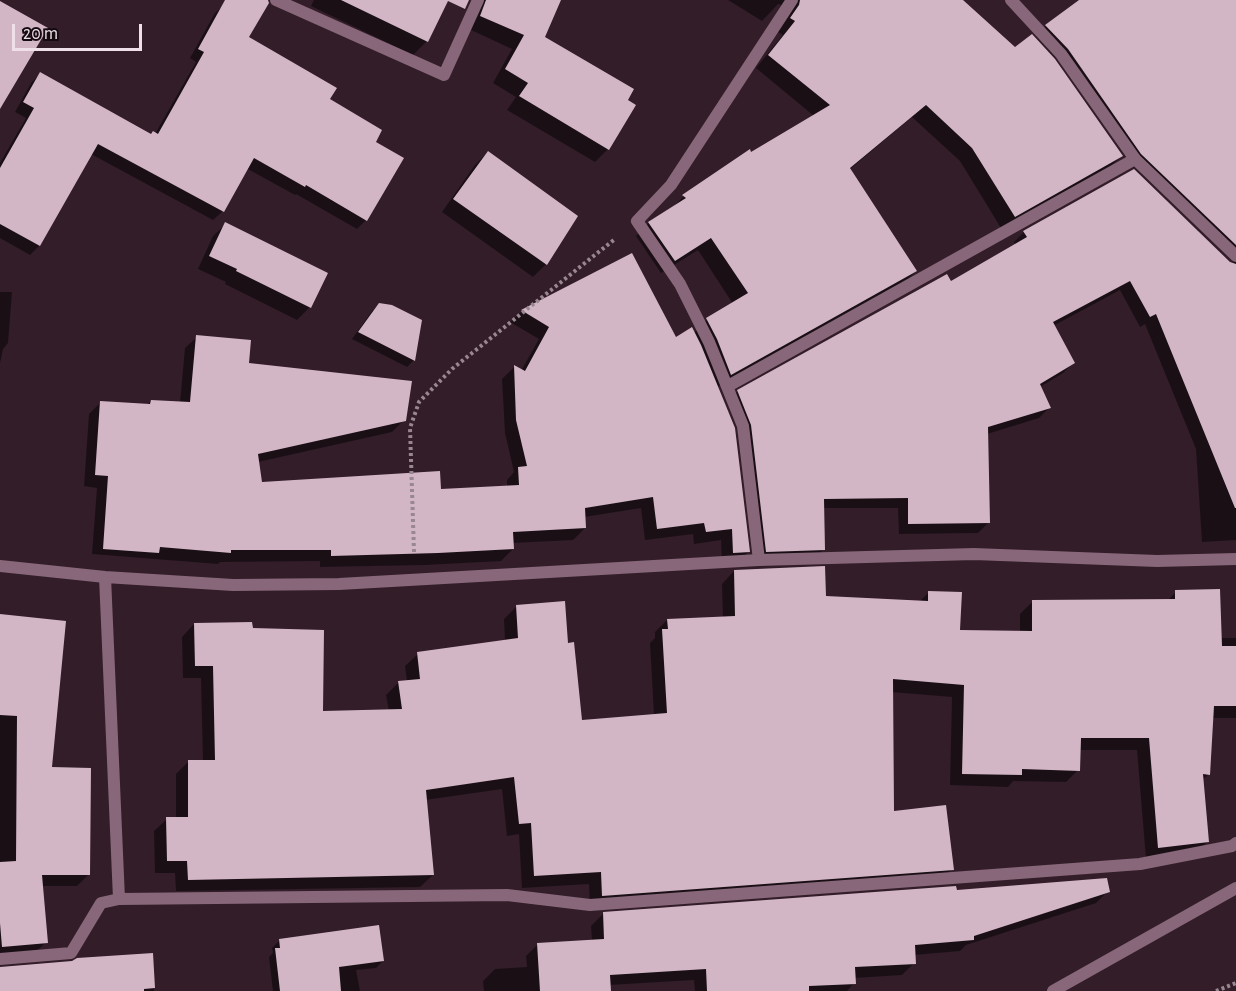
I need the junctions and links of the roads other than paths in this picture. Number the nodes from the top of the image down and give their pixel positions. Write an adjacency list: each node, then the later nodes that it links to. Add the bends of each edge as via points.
1 (276, 0): 2 (street, via 444,75)
2 (478, 0)
3 (792, 0): 7 (street, via 671,184 637,221 680,284)
4 (1011, 0): 5 (street, via 1061,54)
5 (1135, 159): 6 (street); 7 (street)
6 (1236, 256)
7 (728, 386): 9 (street, via 743,426)
8 (1236, 559): 9 (street, via 1157,561 974,554)
9 (759, 560): 11 (street, via 339,584 233,585)
10 (0, 566): 11 (street)
11 (105, 577): 14 (street)
12 (1236, 843): 14 (street, via 1140,864 590,905 507,895)
13 (1236, 888): 16 (street)
14 (119, 899): 15 (street, via 101,903 71,953)
15 (0, 959)
16 (1053, 991)

